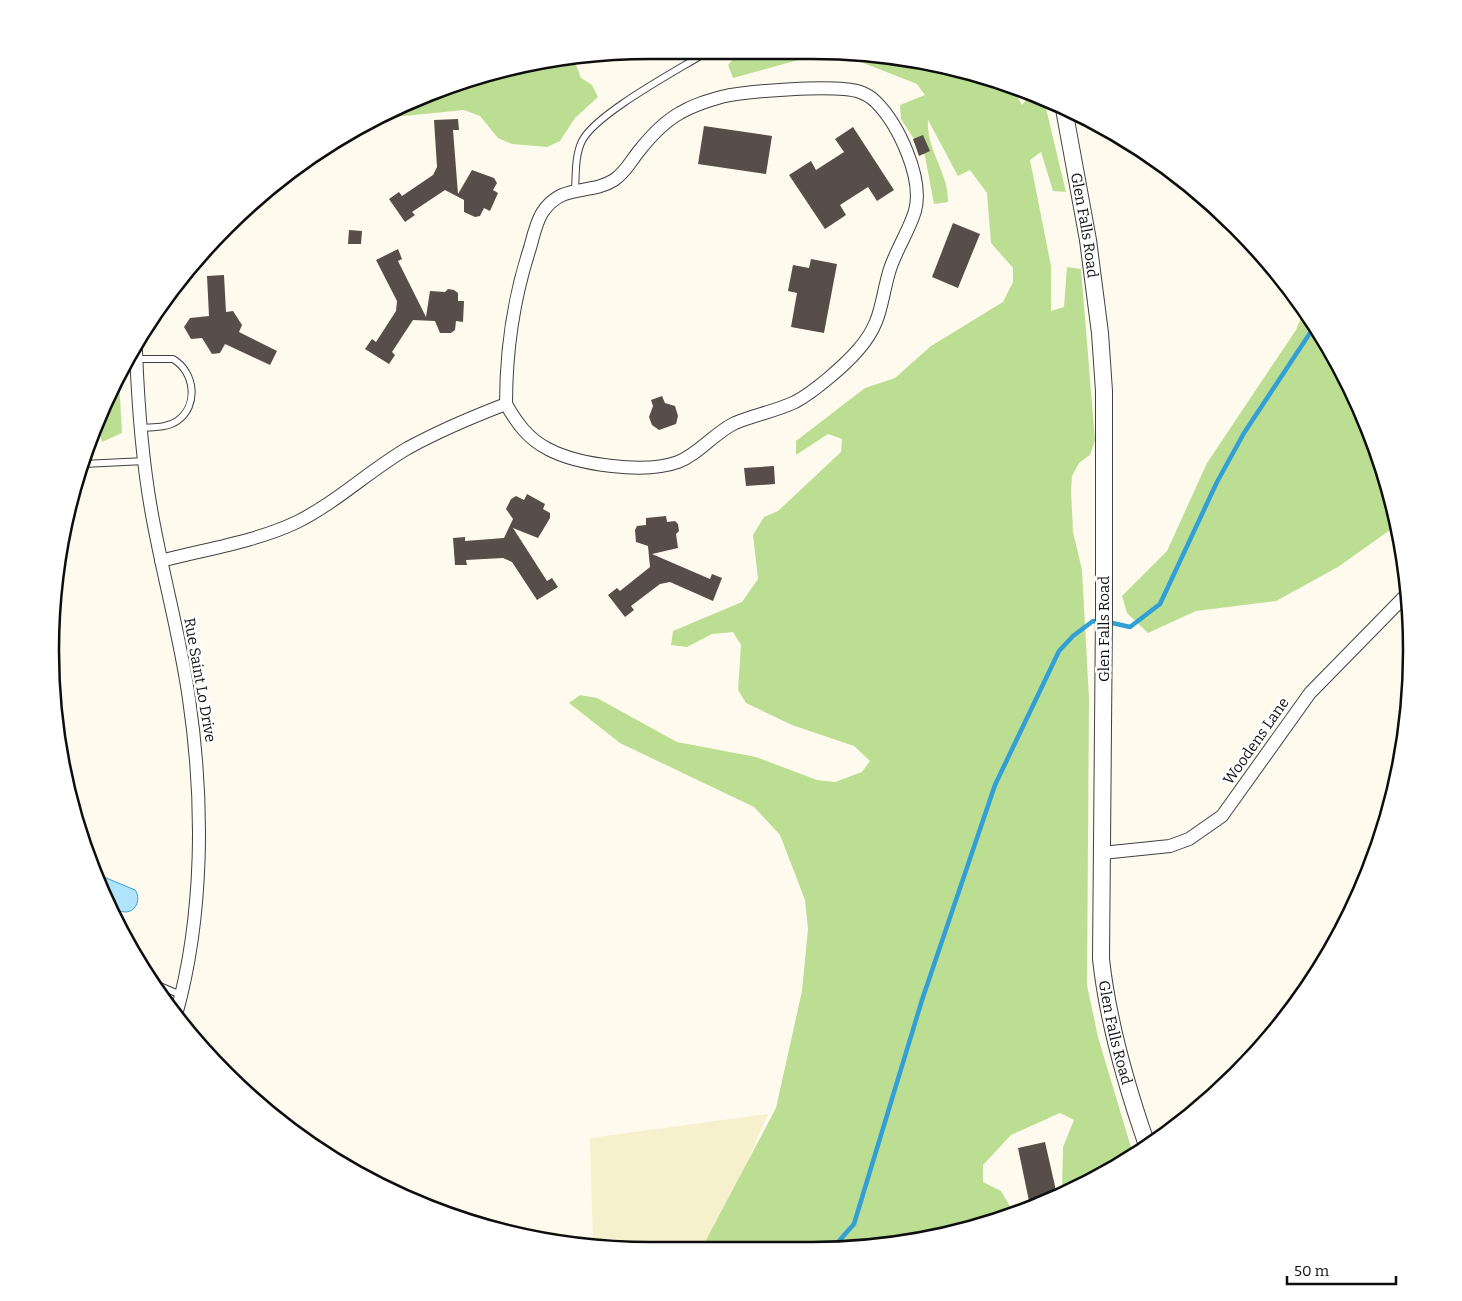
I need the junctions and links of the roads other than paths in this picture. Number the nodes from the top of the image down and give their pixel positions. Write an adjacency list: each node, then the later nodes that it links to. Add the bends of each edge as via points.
1 (695, 59): 3 (lane, via 594,125 582,141)
2 (1065, 117): 12 (street, Glen Falls Road, via 1088,240 1104,391)
3 (574, 190): 6 (street, via 550,202 537,225 513,309 506,360); 6 (street, via 611,182 624,172 651,137 679,114 700,104 725,96 840,89 858,91 872,98 886,112 912,162 918,192 913,216 889,272 880,316 858,350 795,401 734,424 681,461 664,466 627,466 566,457 529,436)
4 (138, 355): 7 (lane, via 173,359 186,370 192,385 191,403 178,421 168,426)
5 (136, 358): 7 (street, Rue Saint Lo Drive)
6 (506, 404): 10 (street, via 465,420 408,449 296,522 267,534)
7 (142, 428): 8 (street, Rue Saint Lo Drive)
8 (145, 461): 9 (lane); 10 (street, Rue Saint Lo Drive)
9 (89, 464)
10 (161, 560): 14 (street, Rue Saint Lo Drive, via 189,697 198,794 194,928)
11 (1401, 600): 12 (street, Woodens Lane, via 1310,693 1222,816 1189,839 1170,846)
12 (1102, 853): 16 (street, Glen Falls Road, via 1100,960 1104,994)
13 (164, 988): 14 (lane)
14 (181, 995): 15 (street, Rue Saint Lo Drive)
15 (178, 1007)
16 (1145, 1139)

